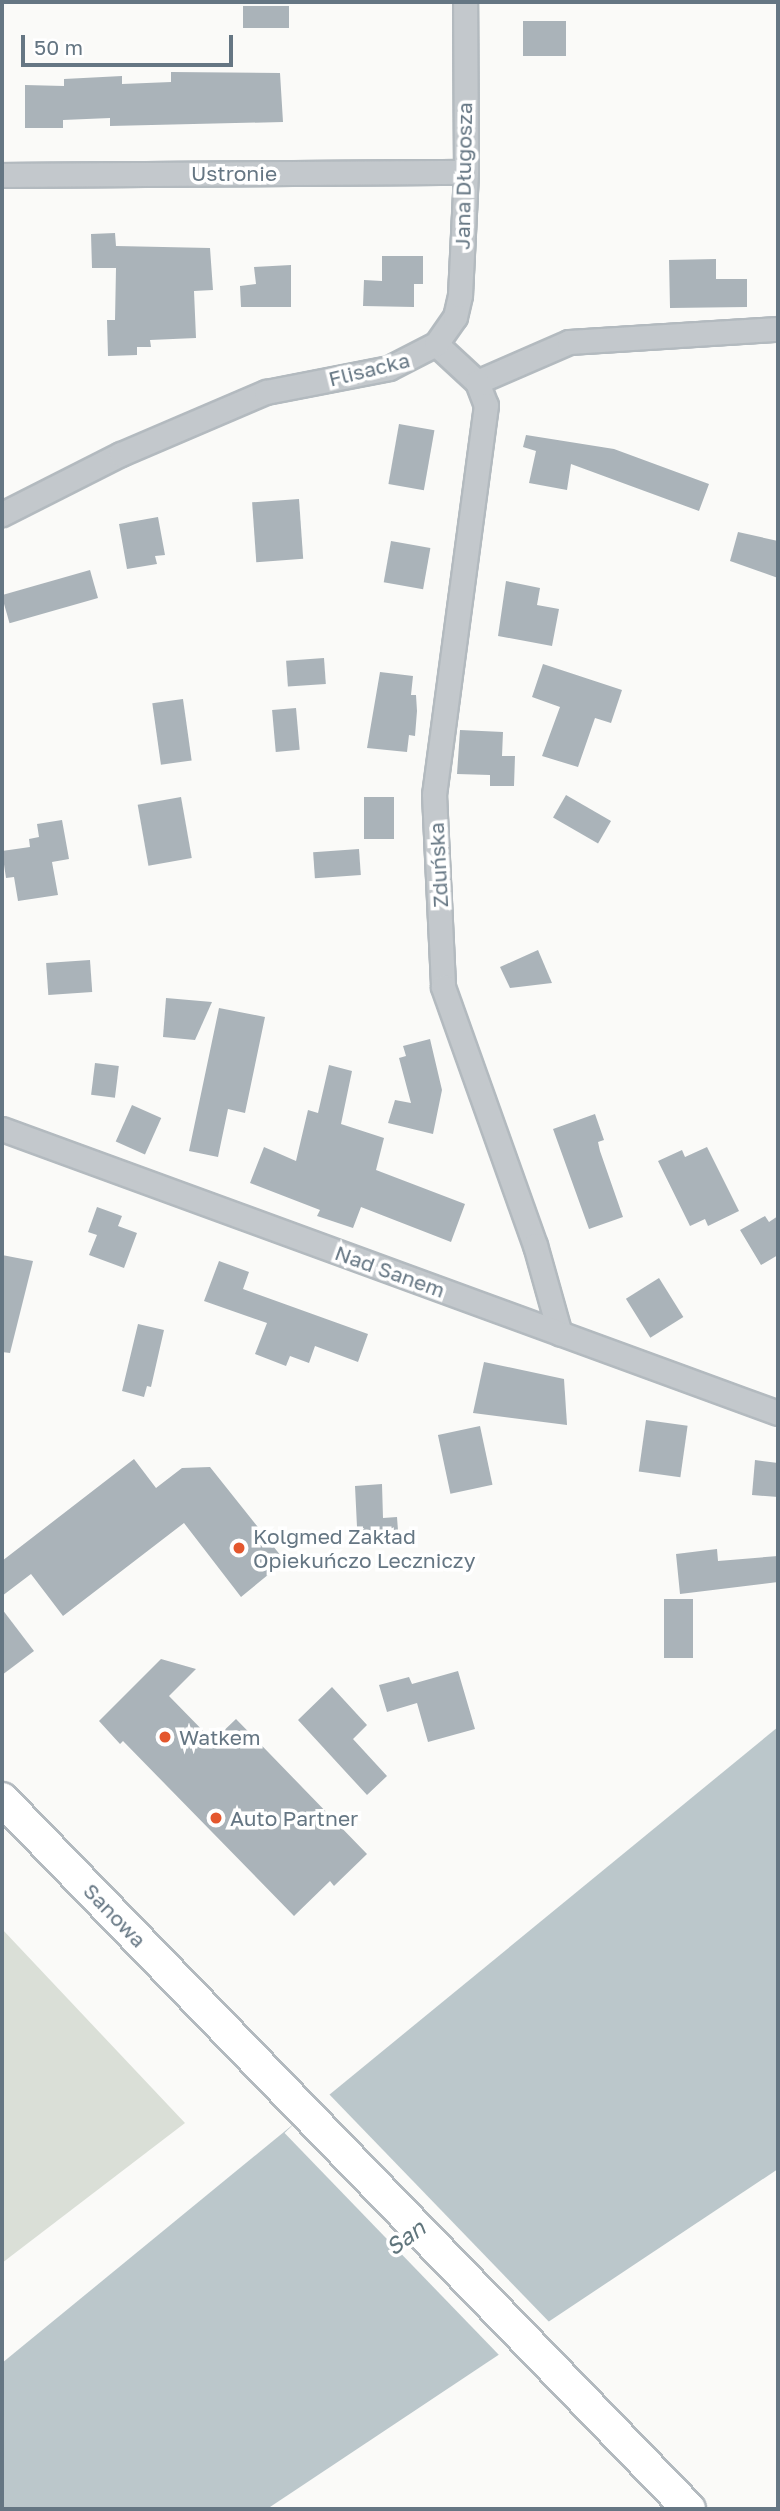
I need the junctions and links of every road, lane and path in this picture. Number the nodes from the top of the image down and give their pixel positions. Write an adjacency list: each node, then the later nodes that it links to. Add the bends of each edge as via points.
1 (465, 2): 2 (street, Jana Długosza)
2 (466, 172): 3 (street, Ustronie); 5 (street, Jana Długosza, via 460,295 455,317)
3 (2, 175)
4 (778, 329): 6 (street, via 569,342)
5 (436, 344): 6 (street, Flisacka); 7 (street, Flisacka, via 389,368 266,392 121,454)
6 (477, 382): 9 (street, Zduńska, via 486,405 435,793 443,987 535,1245)
7 (2, 514)
8 (2, 1129): 9 (street, Nad Sanem)
9 (560, 1334): 10 (street, Nad Sanem)
10 (778, 1413)
11 (2, 1799): 12 (main road, Sanowa)
12 (690, 2509)

